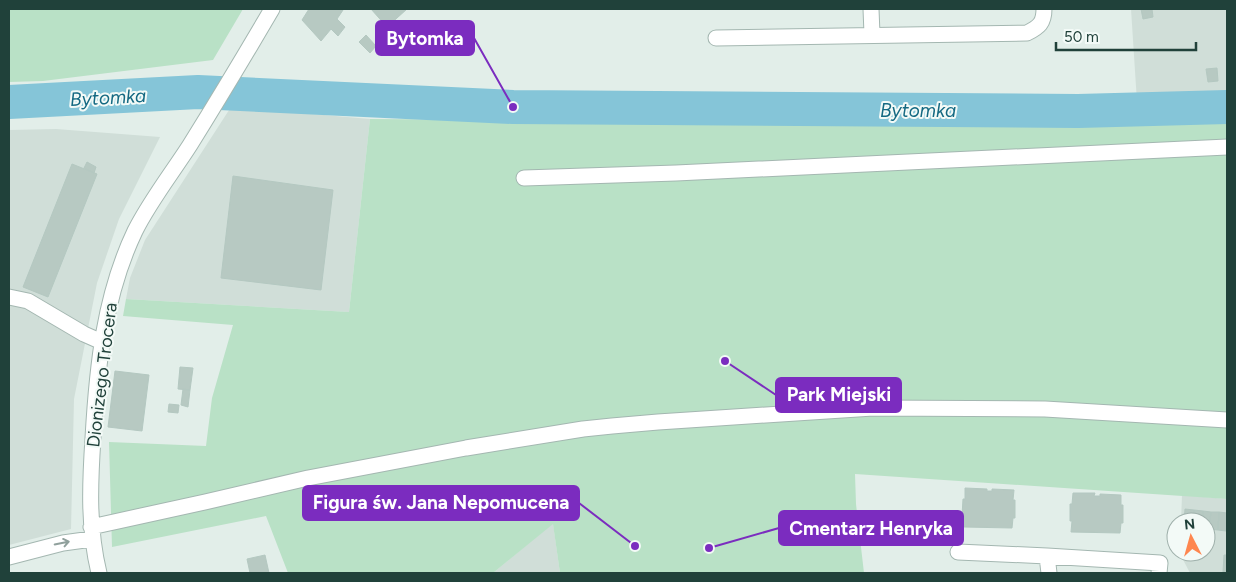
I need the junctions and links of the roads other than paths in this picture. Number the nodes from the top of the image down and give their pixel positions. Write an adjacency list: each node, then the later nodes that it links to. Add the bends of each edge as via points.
1 (272, 9): 9 (street, Dionizego Trocera, via 136,230 114,286)
2 (871, 9): 4 (street)
3 (1044, 9): 4 (street, via 1044,17 1038,27 1027,32)
4 (872, 34): 5 (street)
5 (716, 38)
6 (1227, 148): 7 (street)
7 (524, 178)
8 (9, 297): 9 (street, via 28,301)
9 (102, 342): 11 (street, Dionizego Trocera, via 94,417)
10 (1227, 420): 11 (street, via 1045,409 873,408 622,426 466,448 308,478)
11 (92, 533): 14 (street, one-way to 11); 15 (street, Dionizego Trocera)
12 (958, 552): 13 (street)
13 (1047, 556): 16 (street); 17 (street, via 1160,564)
14 (9, 557)
15 (99, 573)
16 (1049, 573)
17 (1159, 573)

